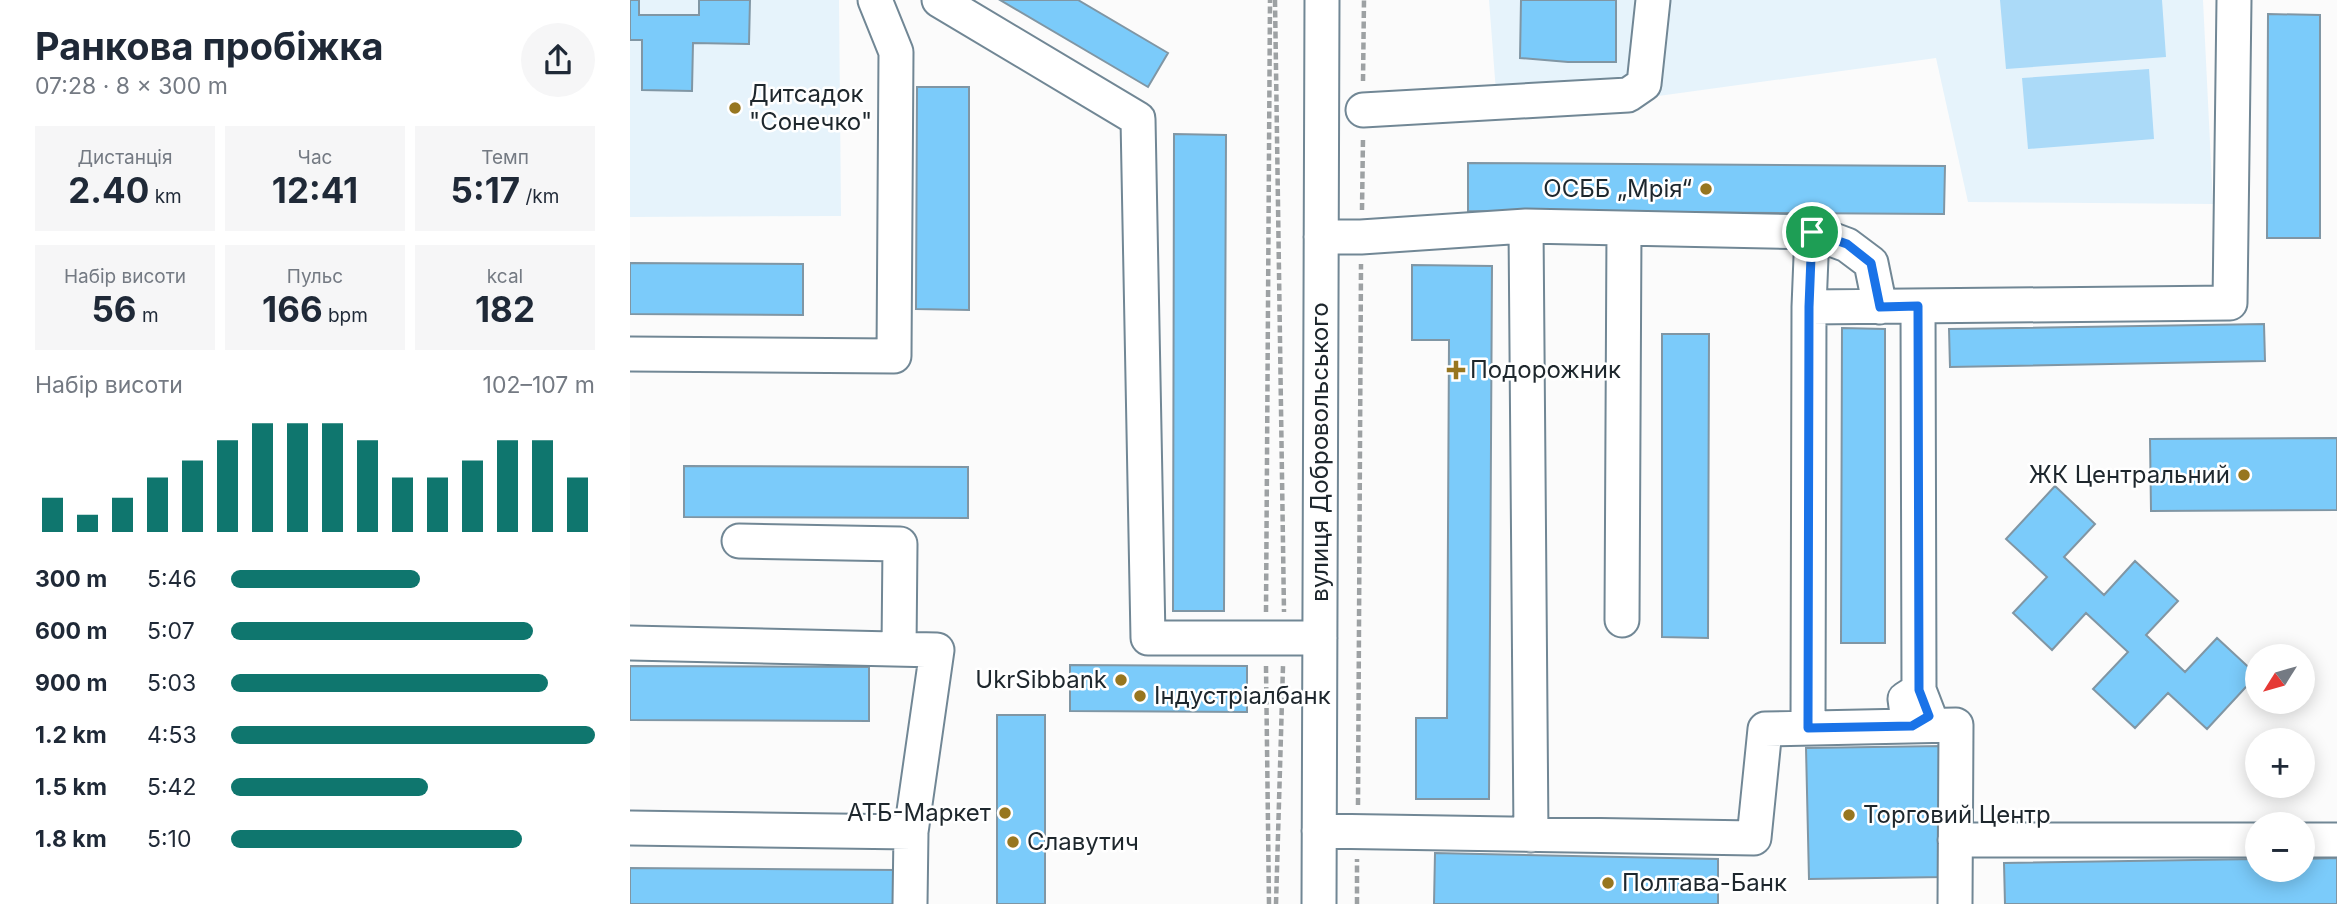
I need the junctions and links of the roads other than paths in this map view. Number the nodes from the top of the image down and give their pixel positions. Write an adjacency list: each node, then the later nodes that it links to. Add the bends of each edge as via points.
1 (875, 0): 14 (street, via 896,52 894,356)
2 (939, 0): 17 (street, via 1138,119 1148,638)
3 (1322, 0): 10 (street, вулиця Добровольського)
4 (1653, 0): 6 (street, via 1644,84 1628,95)
5 (2234, 0): 11 (street, via 2230,303)
6 (1363, 110)
7 (1527, 226): 8 (street); 10 (street); 25 (street)
8 (1624, 229): 9 (street); 16 (street)
9 (1812, 232): 12 (street); 13 (street, via 1847,244 1871,263)
10 (1321, 237): 17 (street, вулиця Добровольського)
11 (1918, 306): 13 (street); 20 (street, via 1919,690 1905,699)
12 (1809, 307): 13 (street); 21 (street)
13 (1880, 307)
14 (630, 354)
15 (739, 541): 19 (street, via 900,544)
16 (1622, 620)
17 (1320, 638): 23 (street, вулиця Добровольського)
18 (630, 643): 19 (street)
19 (898, 649): 24 (street, via 937,650)
20 (1912, 726): 21 (street); 26 (street, via 1956,725)
21 (1808, 728): 25 (street, via 1765,729 1754,838)
22 (630, 828): 24 (street)
23 (1320, 831): 25 (street); 31 (street, вулиця Добровольського)
24 (911, 832): 30 (street)
25 (1531, 835)
26 (1955, 840): 27 (street); 32 (street)
27 (2245, 840)
28 (2315, 840): 29 (street)
29 (2337, 840)
30 (910, 904)
31 (1319, 904)
32 (1955, 904)

